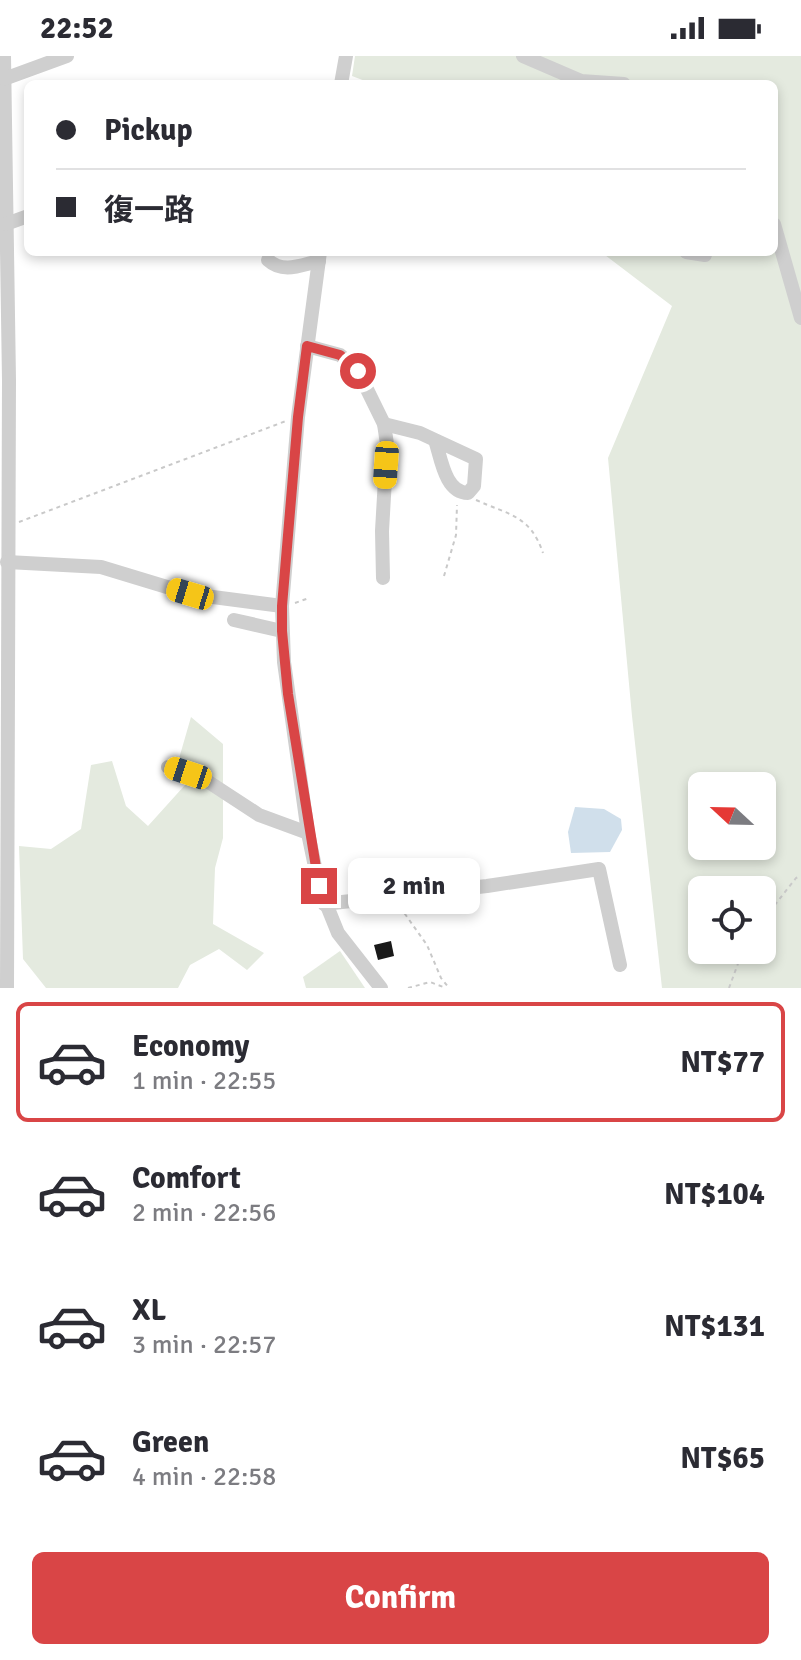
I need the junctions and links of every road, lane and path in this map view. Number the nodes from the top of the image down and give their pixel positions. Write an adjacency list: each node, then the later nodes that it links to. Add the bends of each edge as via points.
1 (4, 56): 5 (street)
2 (67, 56): 5 (street)
3 (346, 56): 6 (street)
4 (523, 56): 7 (street)
5 (4, 79): 9 (street)
6 (342, 80)
7 (579, 80)
8 (24, 217): 9 (street)
9 (6, 224): 19 (street)
10 (778, 238): 13 (street)
11 (319, 256): 12 (street, via 284,269); 14 (street)
12 (268, 260)
13 (801, 318)
14 (307, 346): 15 (street); 16 (street, via 340,355 358,371)
15 (298, 417): 19 (path); 25 (street)
16 (384, 424): 17 (street); 23 (street)
17 (435, 440): 18 (street, via 448,480); 18 (street, via 476,459 474,486)
18 (461, 493): 20 (path, via 524,521); 22 (path)
19 (7, 527): 21 (street)
20 (543, 553)
21 (7, 562): 25 (street, via 101,567 190,594); 36 (street)
22 (444, 576)
23 (383, 578)
24 (309, 598): 25 (path)
25 (282, 606): 27 (street)
26 (234, 620): 27 (street)
27 (282, 631): 29 (street)
28 (168, 767): 29 (street, via 218,787 259,815)
29 (308, 833): 33 (street)
30 (801, 876): 32 (path)
31 (392, 897): 33 (street); 35 (street, via 599,869); 39 (path, via 427,945)
32 (776, 903)
33 (324, 904): 37 (street, via 338,933)
34 (738, 964): 40 (path)
35 (620, 965)
36 (6, 986)
37 (381, 988)
38 (408, 988): 39 (path, via 430,982)
39 (447, 988)
40 (729, 988)

